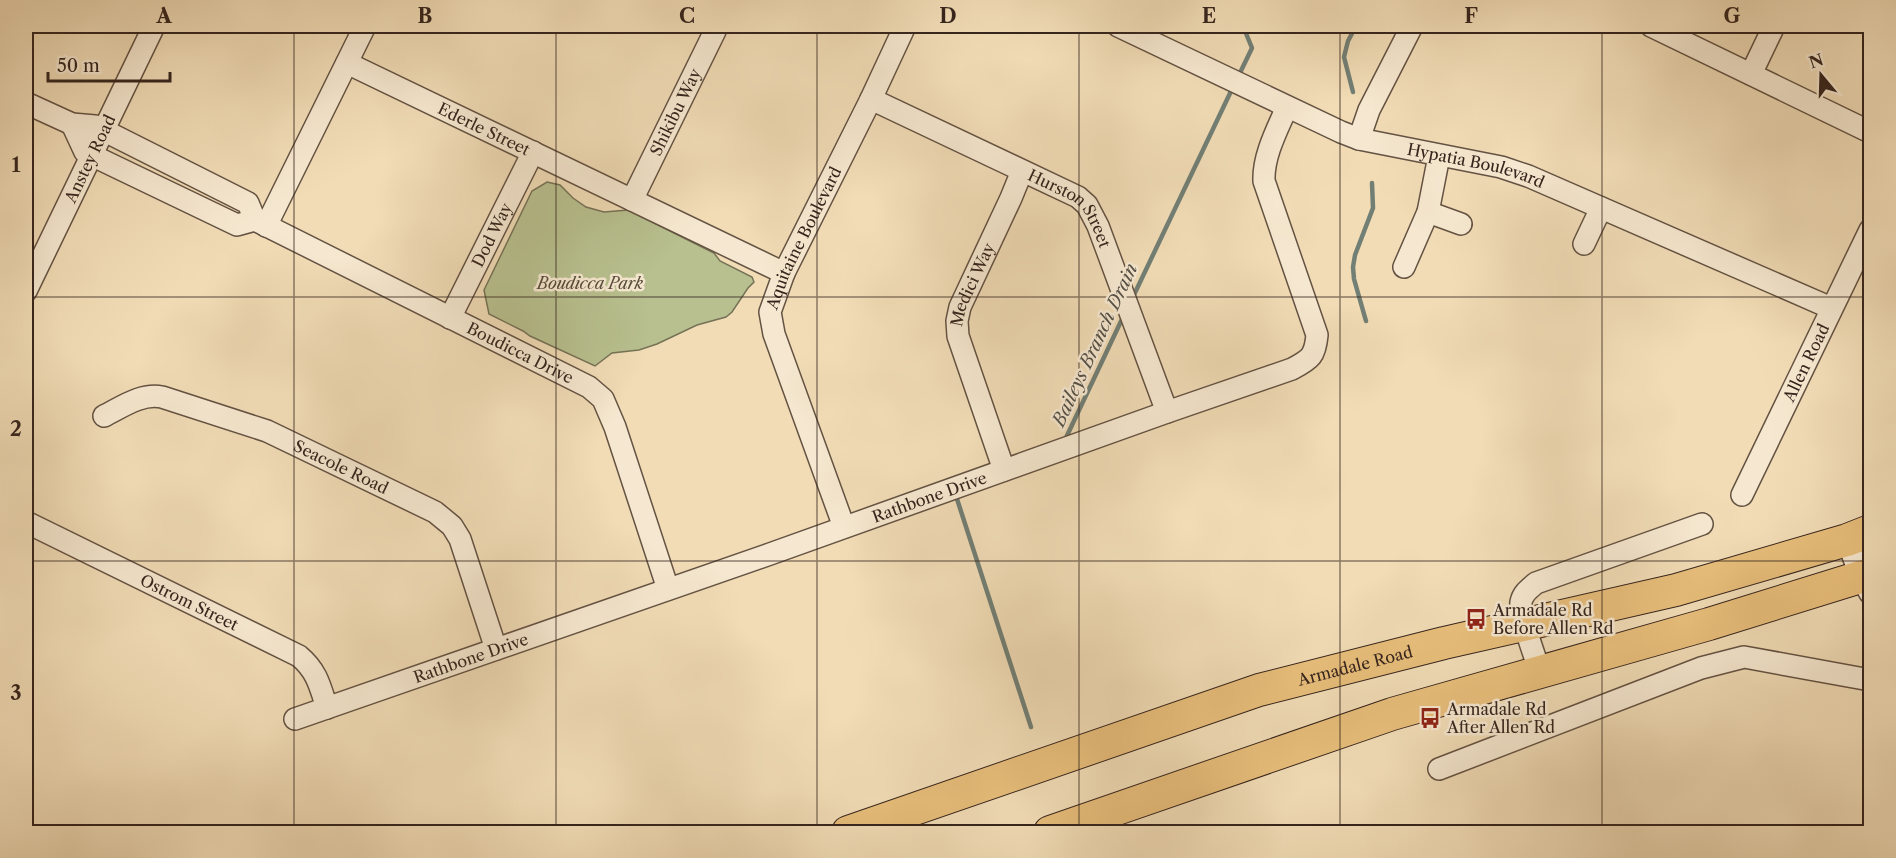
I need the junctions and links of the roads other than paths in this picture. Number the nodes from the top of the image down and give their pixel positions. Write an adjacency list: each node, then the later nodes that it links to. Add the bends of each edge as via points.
1 (154, 26): 15 (street, Anstey Road)
2 (365, 26): 9 (street)
3 (716, 26): 22 (street, Shikibu Way)
4 (905, 26): 11 (street, Aquitaine Boulevard)
5 (1118, 26): 13 (street, Hypatia Boulevard)
6 (1412, 26): 17 (street, via 1369,110)
7 (1652, 26): 10 (street)
8 (1774, 26): 10 (street)
9 (347, 63): 18 (street, Ederle Street); 25 (street)
10 (1751, 74): 16 (street)
11 (871, 99): 21 (street, Hurston Street); 31 (street, Aquitaine Boulevard)
12 (26, 102): 14 (street, Boudicca Drive)
13 (1287, 107): 17 (street, Hypatia Boulevard); 35 (street, Rathbone Drive, via 1263,169 1264,181 1317,335 1316,350 1307,361 1292,369)
14 (72, 124): 15 (street, Boudicca Drive); 19 (street, via 85,152)
15 (103, 130): 19 (street, Anstey Road); 25 (street, Boudicca Drive, via 248,203)
16 (1870, 132)
17 (1359, 139): 20 (street, Hypatia Boulevard)
18 (533, 152): 22 (street, Ederle Street); 34 (street, Dod Way)
19 (92, 155): 25 (street, Boudicca Drive, via 237,225); 32 (street, Anstey Road)
20 (1440, 156): 23 (street, Hypatia Boulevard, via 1501,167); 24 (street)
21 (1022, 171): 35 (street, Hurston Street, via 1067,191 1087,205); 37 (street, Medici Way, via 957,321 958,336)
22 (632, 200): 31 (street, Ederle Street)
23 (1601, 208): 28 (street); 33 (street, Hypatia Boulevard)
24 (1428, 212): 26 (street); 29 (street)
25 (260, 223): 34 (street, Boudicca Drive)
26 (1461, 224)
27 (1870, 230): 30 (street, Allen Road)
28 (1584, 244)
29 (1404, 267)
30 (1862, 267): 33 (street, Allen Road)
31 (784, 273): 41 (street, Aquitaine Boulevard, via 771,312 774,334)
32 (26, 291)
33 (1832, 308): 38 (street, Allen Road)
34 (450, 318): 44 (street, Boudicca Drive, via 589,387 603,399)
35 (1167, 412): 37 (street, Rathbone Drive)
36 (104, 416): 46 (street, Seacole Road, via 145,396 162,397 267,431 435,512 460,539)
37 (1004, 470): 41 (street, Rathbone Drive)
38 (1742, 495)
39 (26, 522): 49 (street, Ostrom Street, via 299,656 310,665)
40 (1702, 524): 45 (street, via 1536,583 1526,591 1521,604)
41 (844, 527): 44 (street, Rathbone Drive)
42 (1859, 536): 43 (street); 45 (highway, Armadale Road, via 1676,590)
43 (1867, 581): 47 (highway)
44 (668, 589): 46 (street, Rathbone Drive)
45 (1525, 624): 47 (street); 52 (highway, Armadale Road, via 1259,690)
46 (496, 649): 49 (street, Rathbone Drive)
47 (1540, 673): 53 (highway, via 1392,714)
48 (1870, 680): 51 (street, via 1743,657 1701,668)
49 (327, 708): 50 (street, Rathbone Drive)
50 (295, 719)
51 (1438, 770)
52 (848, 832)
53 (1050, 832)

